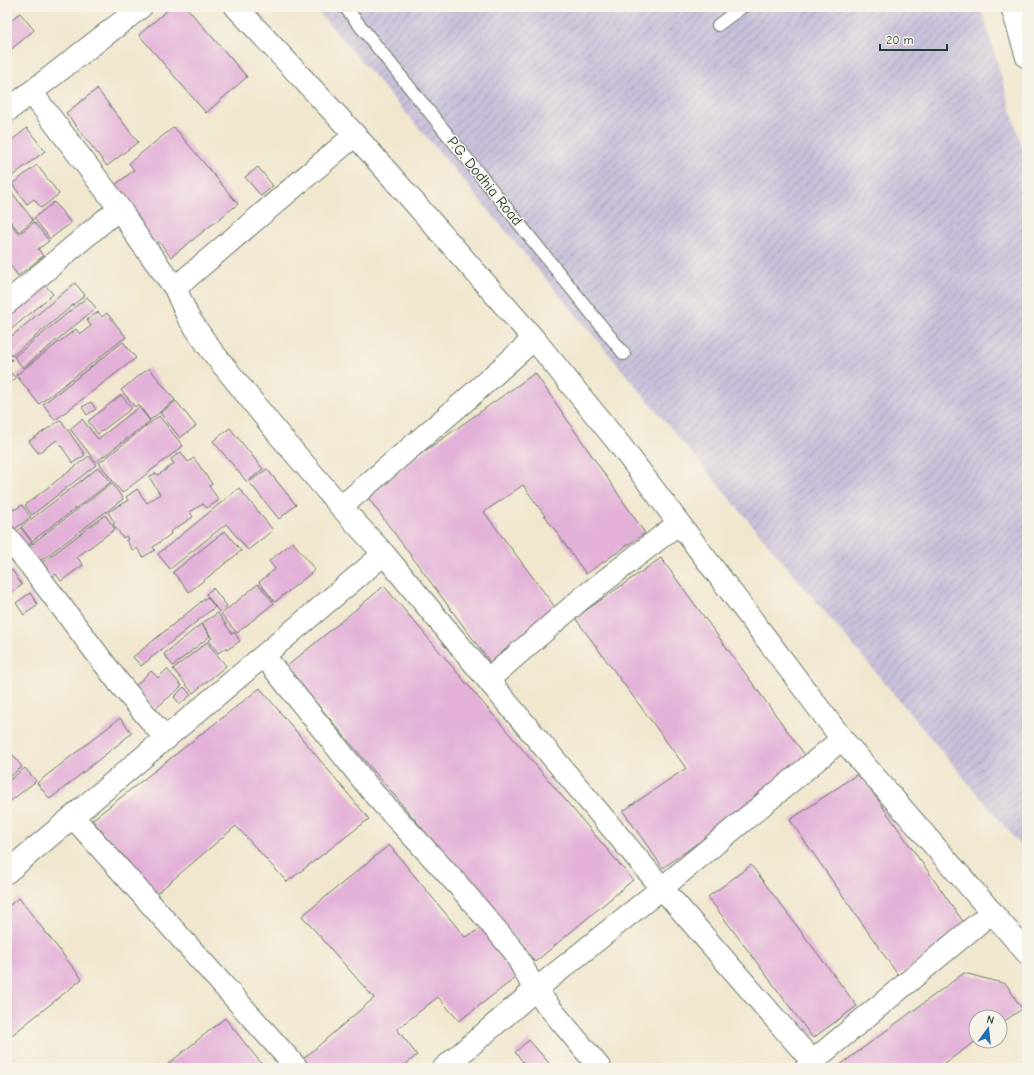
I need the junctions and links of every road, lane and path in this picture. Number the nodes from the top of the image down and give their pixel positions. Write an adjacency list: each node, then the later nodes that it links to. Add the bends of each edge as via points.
1 (141, 7): 8 (street)
2 (236, 7): 10 (street)
3 (346, 7): 15 (lane, P.G. Dodhia Road)
4 (742, 7): 6 (lane)
5 (1012, 7): 7 (street)
6 (718, 25)
7 (1027, 57)
8 (31, 92): 9 (street); 11 (street)
9 (7, 111)
10 (355, 135): 12 (street); 14 (street)
11 (120, 209): 12 (street); 13 (street)
12 (175, 288): 16 (street, via 188,317 211,350 280,436)
13 (7, 303)
14 (534, 339): 16 (street); 17 (street)
15 (624, 354)
16 (341, 506): 19 (street)
17 (679, 523): 21 (street, via 581,599); 23 (street)
18 (7, 537): 22 (street, via 119,683)
19 (384, 554): 20 (street); 21 (street)
20 (264, 656): 22 (street); 29 (street, via 375,795 458,885 514,951)
21 (488, 680): 26 (street)
22 (166, 739): 24 (street)
23 (842, 739): 26 (street); 27 (street)
24 (73, 817): 25 (street); 31 (street)
25 (7, 872)
26 (662, 888): 29 (street); 30 (street)
27 (992, 912): 28 (street); 30 (street)
28 (1027, 953)
29 (535, 990): 32 (street); 33 (street)
30 (813, 1066)
31 (297, 1068)
32 (444, 1068)
33 (600, 1068)

